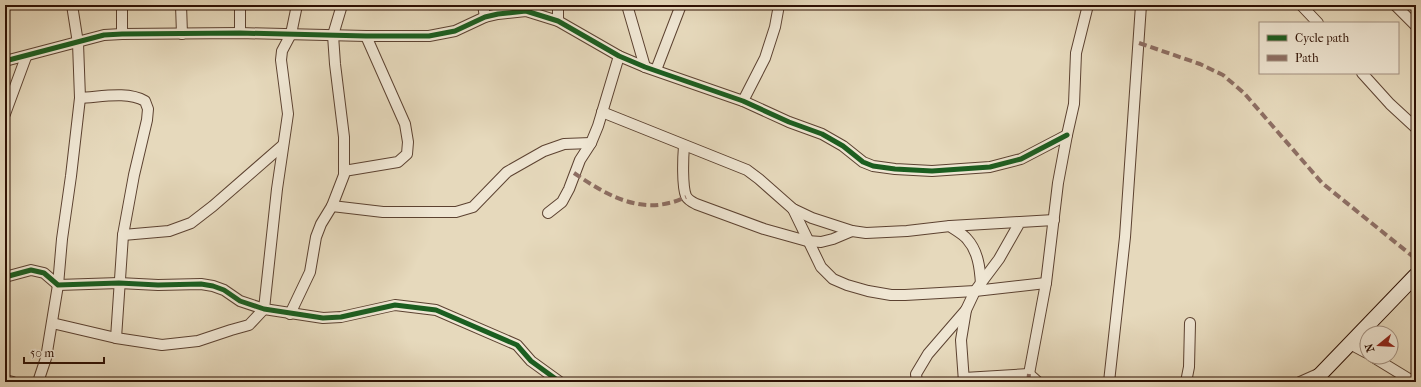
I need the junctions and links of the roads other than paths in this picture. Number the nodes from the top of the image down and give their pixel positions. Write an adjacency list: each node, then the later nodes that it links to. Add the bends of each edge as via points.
1 (72, 5): 27 (street)
2 (122, 5): 22 (street)
3 (181, 5): 23 (street)
4 (240, 5): 21 (street)
5 (297, 5): 24 (street)
6 (342, 5): 25 (street)
7 (483, 5): 17 (street)
8 (558, 5): 18 (street)
9 (627, 5): 31 (street)
10 (681, 5): 32 (street)
11 (779, 5): 35 (street, via 765,58)
12 (1088, 5): 39 (street, via 1076,53 1074,104)
13 (1141, 5): 77 (street, via 1125,237)
14 (1302, 5): 19 (street)
15 (1395, 5): 20 (street)
16 (525, 8): 17 (street); 18 (street)
17 (486, 17): 26 (street, via 455,31 429,36)
18 (558, 21): 28 (street)
19 (1317, 22)
20 (1416, 26)
21 (240, 33): 23 (street); 24 (street)
22 (122, 34): 23 (street); 27 (street, via 104,35)
23 (182, 34)
24 (291, 34): 25 (street); 41 (street, via 282,51 281,60 288,114)
25 (333, 35): 26 (street); 43 (street, via 344,138)
26 (366, 36): 43 (street, via 405,124 407,154 398,162)
27 (78, 43): 29 (street); 34 (street)
28 (619, 56): 31 (street); 36 (street)
29 (26, 57): 30 (street); 37 (street)
30 (5, 62)
31 (645, 67): 32 (street)
32 (656, 70): 35 (street)
33 (1363, 74): 38 (street)
34 (80, 98): 51 (street, via 138,97 145,100 148,109); 57 (street)
35 (743, 101): 39 (street, via 822,134 844,146 863,162 895,169 932,171 990,167 1021,159)
36 (602, 112): 40 (street); 42 (street)
37 (5, 114)
38 (1416, 128)
39 (1067, 135): 47 (street)
40 (591, 143): 44 (street, via 564,144 544,151 506,172 473,207 456,212 383,212); 46 (street, via 580,160 562,202)
41 (283, 145): 51 (street, via 191,223 168,231); 59 (street)
42 (684, 146): 45 (street, via 747,170); 52 (street, via 684,182 686,197 690,201 764,229)
43 (344, 171): 44 (street)
44 (332, 206): 61 (street, via 321,224 310,272)
45 (793, 209): 50 (street, via 812,218); 52 (street)
46 (548, 213)
47 (1054, 220): 48 (street); 56 (street)
48 (1020, 222): 49 (street); 58 (street, via 999,259)
49 (950, 226): 50 (street, via 866,233); 58 (street, via 967,238 975,252 980,269)
50 (852, 230): 52 (street, via 834,239 821,242)
51 (123, 235): 55 (street)
52 (807, 241): 58 (street, via 821,267 833,279 868,291 891,295)
53 (1416, 275): 65 (street)
54 (5, 277): 57 (street, via 31,270 44,273)
55 (119, 283): 57 (street); 59 (street, via 213,286 224,290 240,302); 64 (street)
56 (1046, 283): 58 (street); 68 (street)
57 (58, 285): 62 (street)
58 (978, 287): 60 (street)
59 (264, 309): 61 (street); 64 (street, via 250,325 198,341 162,345)
60 (966, 310): 71 (street, via 961,340); 75 (street, via 928,354 916,374)
61 (290, 314): 74 (street, via 323,318 341,317 395,305 436,310 517,345 531,361)
62 (52, 323): 64 (street); 73 (street, via 46,358)
63 (1190, 323): 78 (street)
64 (116, 338)
65 (1350, 344): 66 (street); 69 (street)
66 (1359, 349)
67 (1386, 365): 80 (street)
68 (1029, 374): 71 (street); 76 (street)
69 (1317, 377): 79 (street)
70 (5, 380): 72 (street)
71 (964, 380)
72 (13, 382)
73 (38, 382)
74 (560, 382)
75 (917, 382)
76 (1038, 382)
77 (1109, 382)
78 (1186, 382)
79 (1300, 382)
80 (1414, 382)

